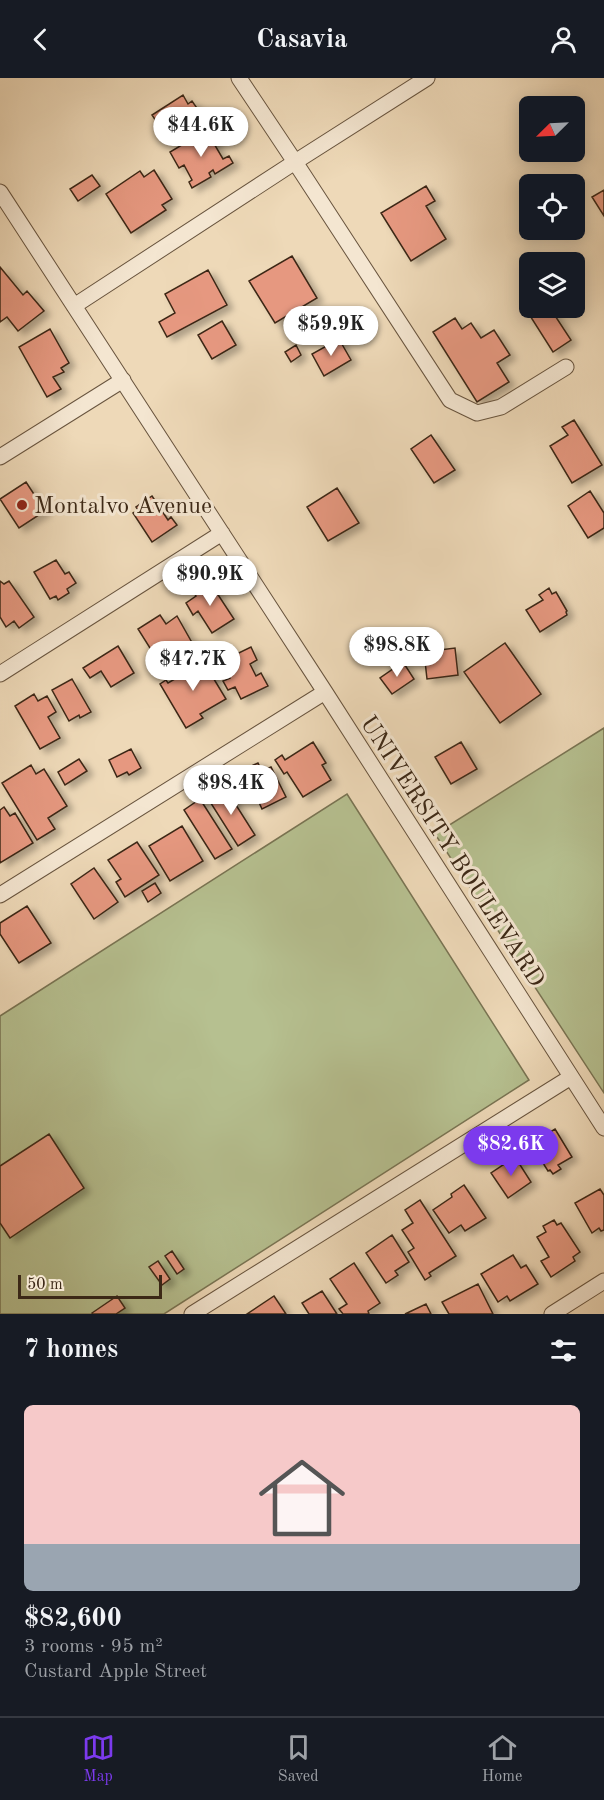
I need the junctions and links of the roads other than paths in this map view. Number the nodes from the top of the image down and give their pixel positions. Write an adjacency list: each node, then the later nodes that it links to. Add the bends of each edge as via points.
1 (239, 78): 3 (street)
2 (427, 78): 3 (street)
3 (295, 162): 6 (street); 7 (street, via 450,400 477,413 501,407)
4 (0, 192): 5 (street, UNIVERSITY BOULEVARD)
5 (4, 209): 6 (street, UNIVERSITY BOULEVARD)
6 (74, 306): 8 (street, UNIVERSITY BOULEVARD)
7 (566, 367)
8 (123, 380): 9 (street); 10 (street, UNIVERSITY BOULEVARD)
9 (0, 457)
10 (222, 533): 11 (street); 12 (street, UNIVERSITY BOULEVARD)
11 (0, 674)
12 (325, 692): 13 (street); 14 (street, UNIVERSITY BOULEVARD)
13 (0, 895)
14 (571, 1077): 15 (street, UNIVERSITY BOULEVARD); 17 (street)
15 (604, 1128)
16 (604, 1281): 18 (street)
17 (192, 1314)
18 (552, 1314)

